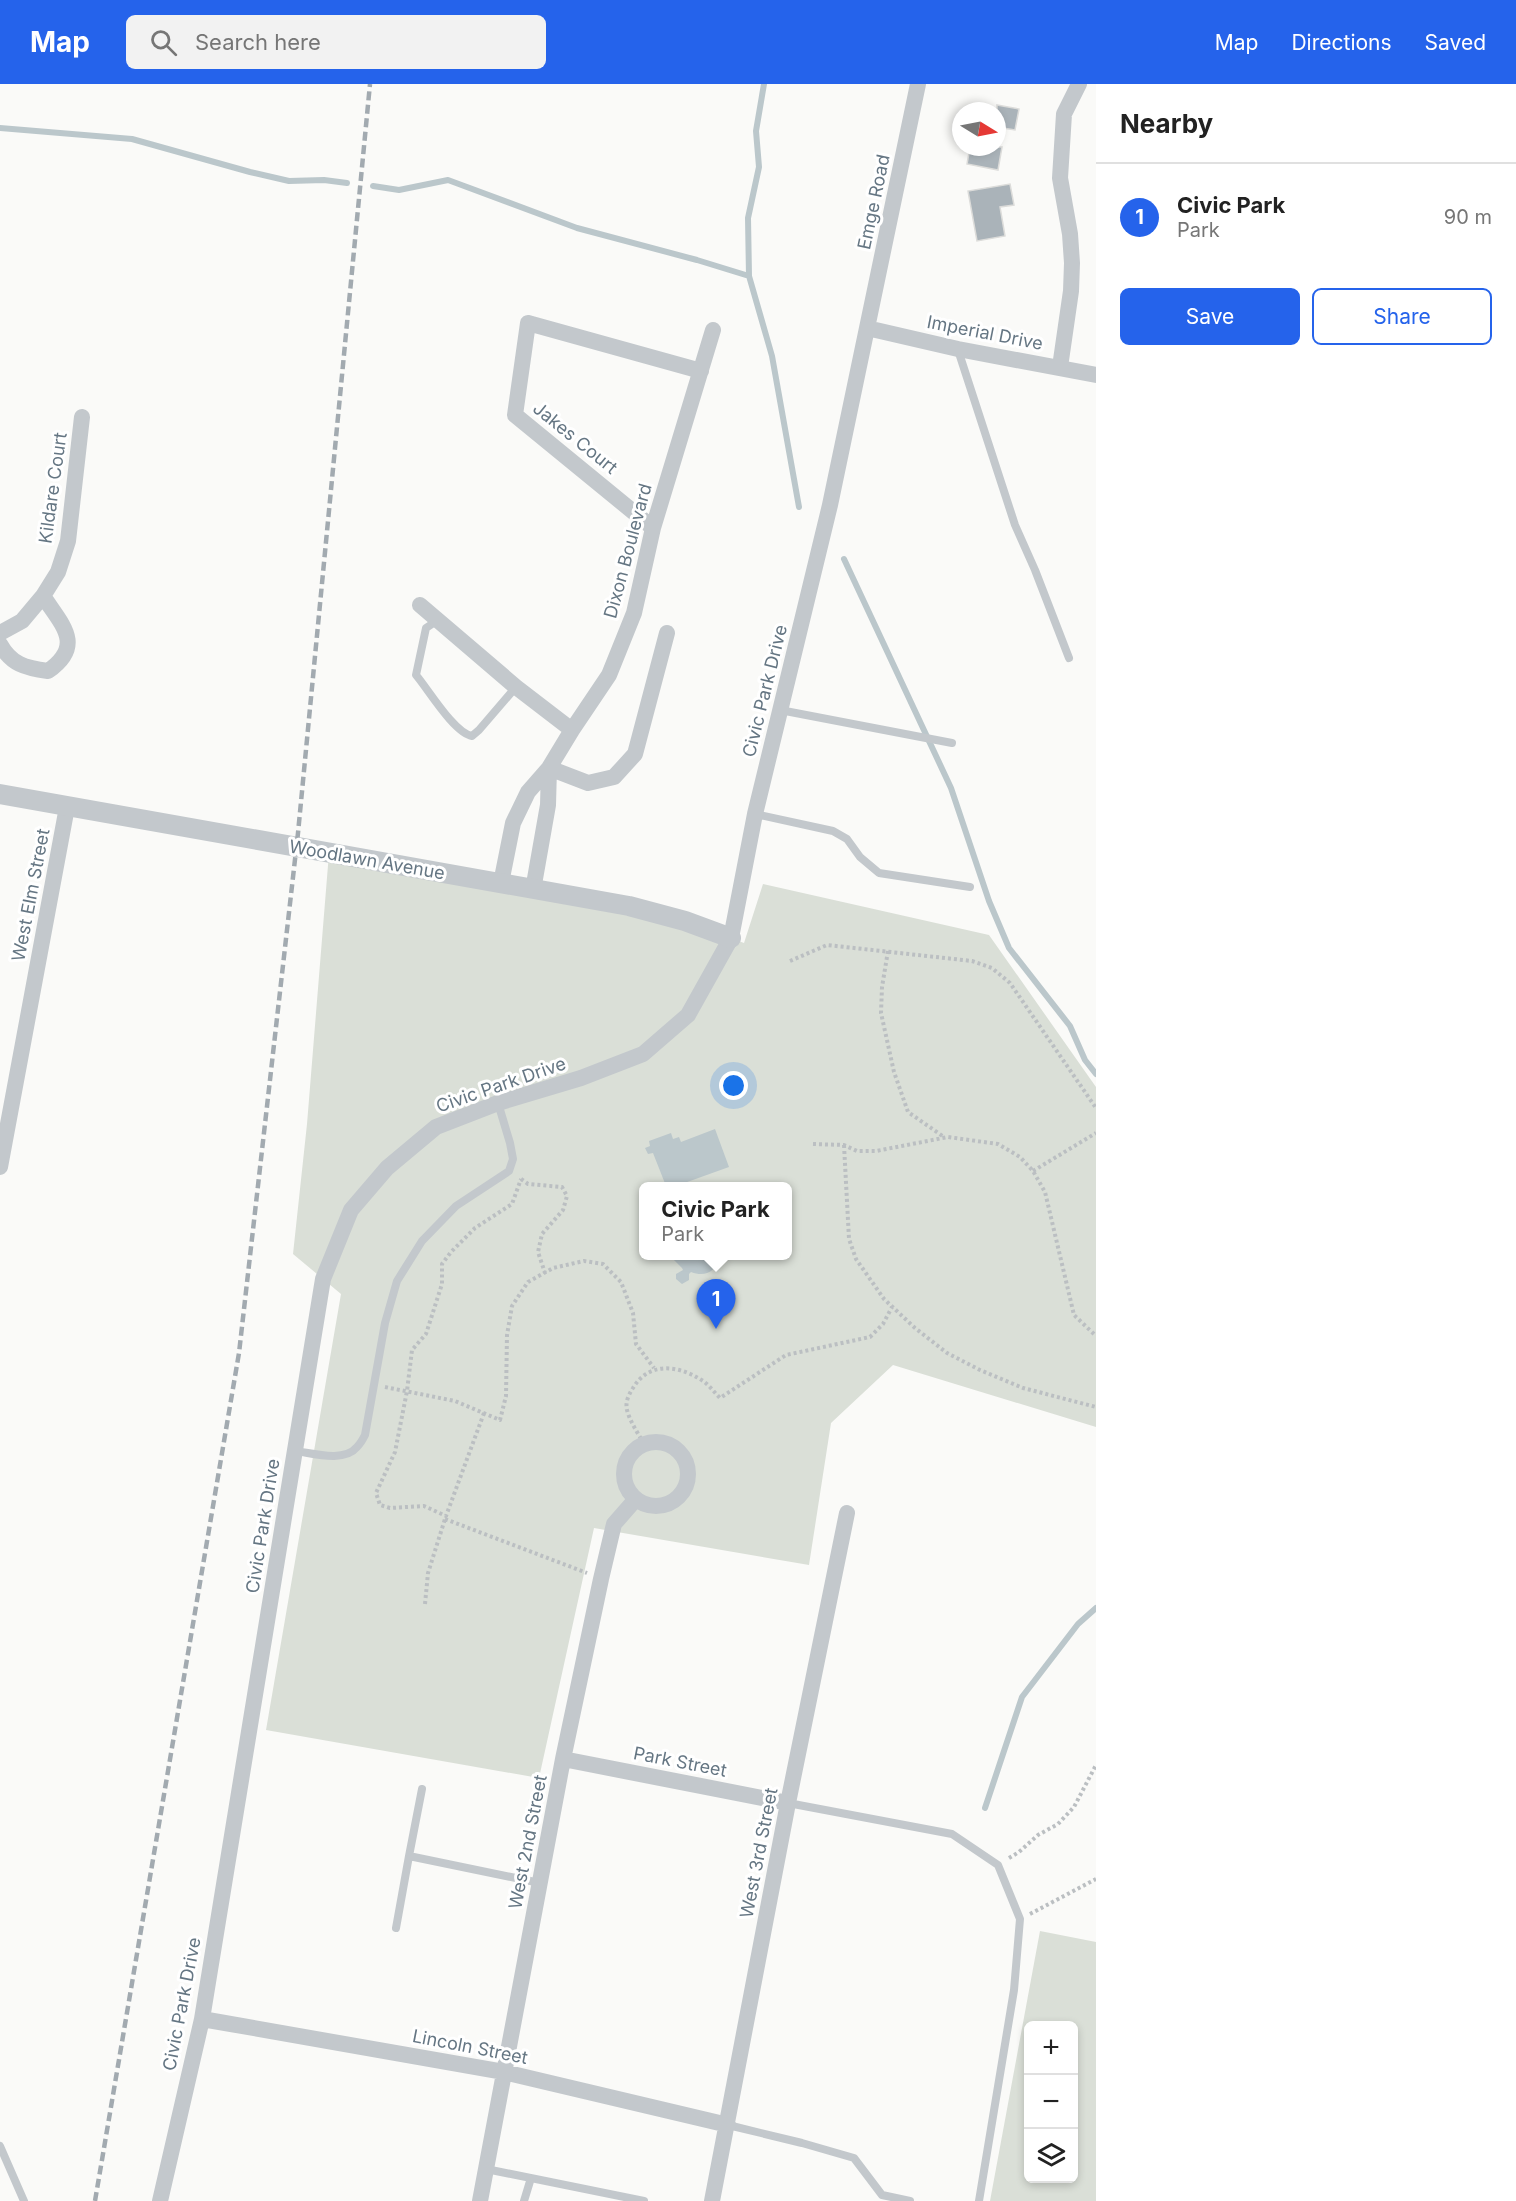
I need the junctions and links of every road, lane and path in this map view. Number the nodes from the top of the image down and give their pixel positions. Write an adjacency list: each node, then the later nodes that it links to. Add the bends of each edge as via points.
1 (918, 84): 3 (street, Emge Road)
2 (1079, 84): 6 (street, via 1064,114 1060,178 1072,263)
3 (867, 328): 5 (street, Imperial Drive); 19 (street, Civic Park Drive, via 830,505)
4 (714, 330): 7 (street, Dixon Boulevard)
5 (958, 349): 6 (street, Imperial Drive); 17 (lane, via 1015,525)
6 (1060, 367): 8 (street, Imperial Drive)
7 (701, 371): 10 (street, Dixon Boulevard); 10 (street, Jakes Court, via 528,323 515,415)
8 (1096, 375)
9 (82, 417): 11 (street, Kildare Court, via 68,541 58,572)
10 (653, 528): 20 (street, Dixon Boulevard, via 634,613 622,644 609,675)
11 (43, 596): 14 (street, Kildare Court, via 22,621); 16 (street, via 66,630 68,646 61,662 48,671 36,670 18,664)
12 (420, 605): 13 (street)
13 (438, 620): 18 (street); 18 (lane, via 426,628 416,675 464,733 472,736 479,730)
14 (0, 633)
15 (666, 633): 22 (street, via 635,754 614,777 588,783)
16 (0, 644)
17 (1069, 658)
18 (516, 687): 20 (street)
19 (780, 710): 21 (lane); 25 (street, Civic Park Drive)
20 (572, 730): 22 (street, Dixon Boulevard)
21 (952, 743)
22 (549, 768): 26 (street, Dixon Boulevard, via 528,792 513,823); 28 (street, Dixon Boulevard, via 548,805)
23 (0, 794): 24 (street, Woodlawn Avenue)
24 (67, 807): 26 (street, Woodlawn Avenue); 38 (street, West Elm Street)
25 (755, 814): 27 (lane, via 833,831 879,873); 29 (street, Civic Park Drive)
26 (501, 883): 28 (street, Woodlawn Avenue)
27 (970, 887)
28 (533, 890): 29 (street, Woodlawn Avenue, via 629,906)
29 (731, 938): 32 (street, Civic Park Drive, via 688,1015 643,1053)
30 (888, 951): 31 (path, via 827,945); 33 (path, via 972,961 992,968 1010,983); 35 (path, via 881,1013 894,1072 908,1112)
31 (790, 961)
32 (498, 1103): 39 (lane, via 513,1160); 51 (street, Civic Park Drive, via 436,1128 387,1168 351,1210 323,1279)
33 (1096, 1108)
34 (1096, 1133): 40 (path)
35 (944, 1137): 37 (path, via 876,1151 857,1151); 40 (path, via 998,1144 1020,1157)
36 (813, 1144): 37 (path)
37 (844, 1145): 43 (path, via 849,1239 856,1259)
38 (0, 1167)
39 (509, 1171): 41 (path); 46 (lane, via 456,1206 422,1241 397,1281)
40 (1033, 1171): 44 (path, via 1045,1192 1074,1315)
41 (521, 1179): 42 (path, via 528,1184 562,1187 567,1196 563,1210 542,1234 538,1252); 47 (path, via 512,1204 475,1228 442,1264 442,1284 426,1334 412,1350)
42 (545, 1273): 45 (path, via 584,1262 603,1264 621,1282 633,1313 636,1344); 49 (path, via 528,1282 512,1306 507,1335 506,1396 500,1420)
43 (892, 1306): 45 (path, via 883,1324 870,1337 786,1355 720,1398 704,1381 672,1368); 48 (path, via 947,1353 980,1370 1023,1388)
44 (1096, 1336)
45 (654, 1368): 50 (path, via 639,1378 627,1408)
46 (374, 1385): 47 (path); 51 (lane, via 365,1435 356,1449 344,1455)
47 (407, 1391): 49 (path, via 454,1401); 54 (path, via 395,1452 376,1493 380,1505 424,1506)
48 (1096, 1407)
49 (484, 1413): 54 (path)
50 (644, 1444): 52 (street, via 627,1459 624,1470 624,1481); 52 (street, via 666,1443 676,1448 683,1457 688,1477 681,1496 664,1506 654,1507)
51 (295, 1451): 67 (street, Civic Park Drive)
52 (635, 1500): 55 (street, West 2nd Street, via 614,1524)
53 (847, 1513): 60 (street, West 3rd Street)
54 (445, 1517): 55 (path); 56 (path, via 428,1573)
55 (601, 1579): 57 (street, West 2nd Street)
56 (426, 1604)
57 (563, 1759): 60 (street, Park Street); 64 (street, West 2nd Street)
58 (1096, 1765): 62 (path, via 1074,1808 1058,1824)
59 (422, 1789): 61 (lane)
60 (788, 1803): 62 (lane, via 952,1834); 69 (street, West 3rd Street)
61 (409, 1856): 64 (lane); 66 (lane)
62 (998, 1865): 65 (lane)
63 (1096, 1880): 65 (path)
64 (540, 1883): 68 (street, West 2nd Street)
65 (1020, 1919): 80 (lane, via 1014,1990)
66 (396, 1928)
67 (202, 2019): 68 (street, Lincoln Street); 74 (street, Civic Park Drive)
68 (504, 2072): 69 (street, Lincoln Street); 71 (street, West 2nd Street)
69 (728, 2125): 78 (street, West 3rd Street); 79 (lane, via 854,2158 882,2195)
70 (0, 2146): 73 (lane)
71 (486, 2169): 72 (lane); 75 (street, West 2nd Street)
72 (531, 2178): 76 (lane); 77 (lane)
73 (24, 2201)
74 (160, 2201)
75 (480, 2201)
76 (524, 2201)
77 (644, 2201)
78 (712, 2201)
79 (910, 2201)
80 (979, 2201)

